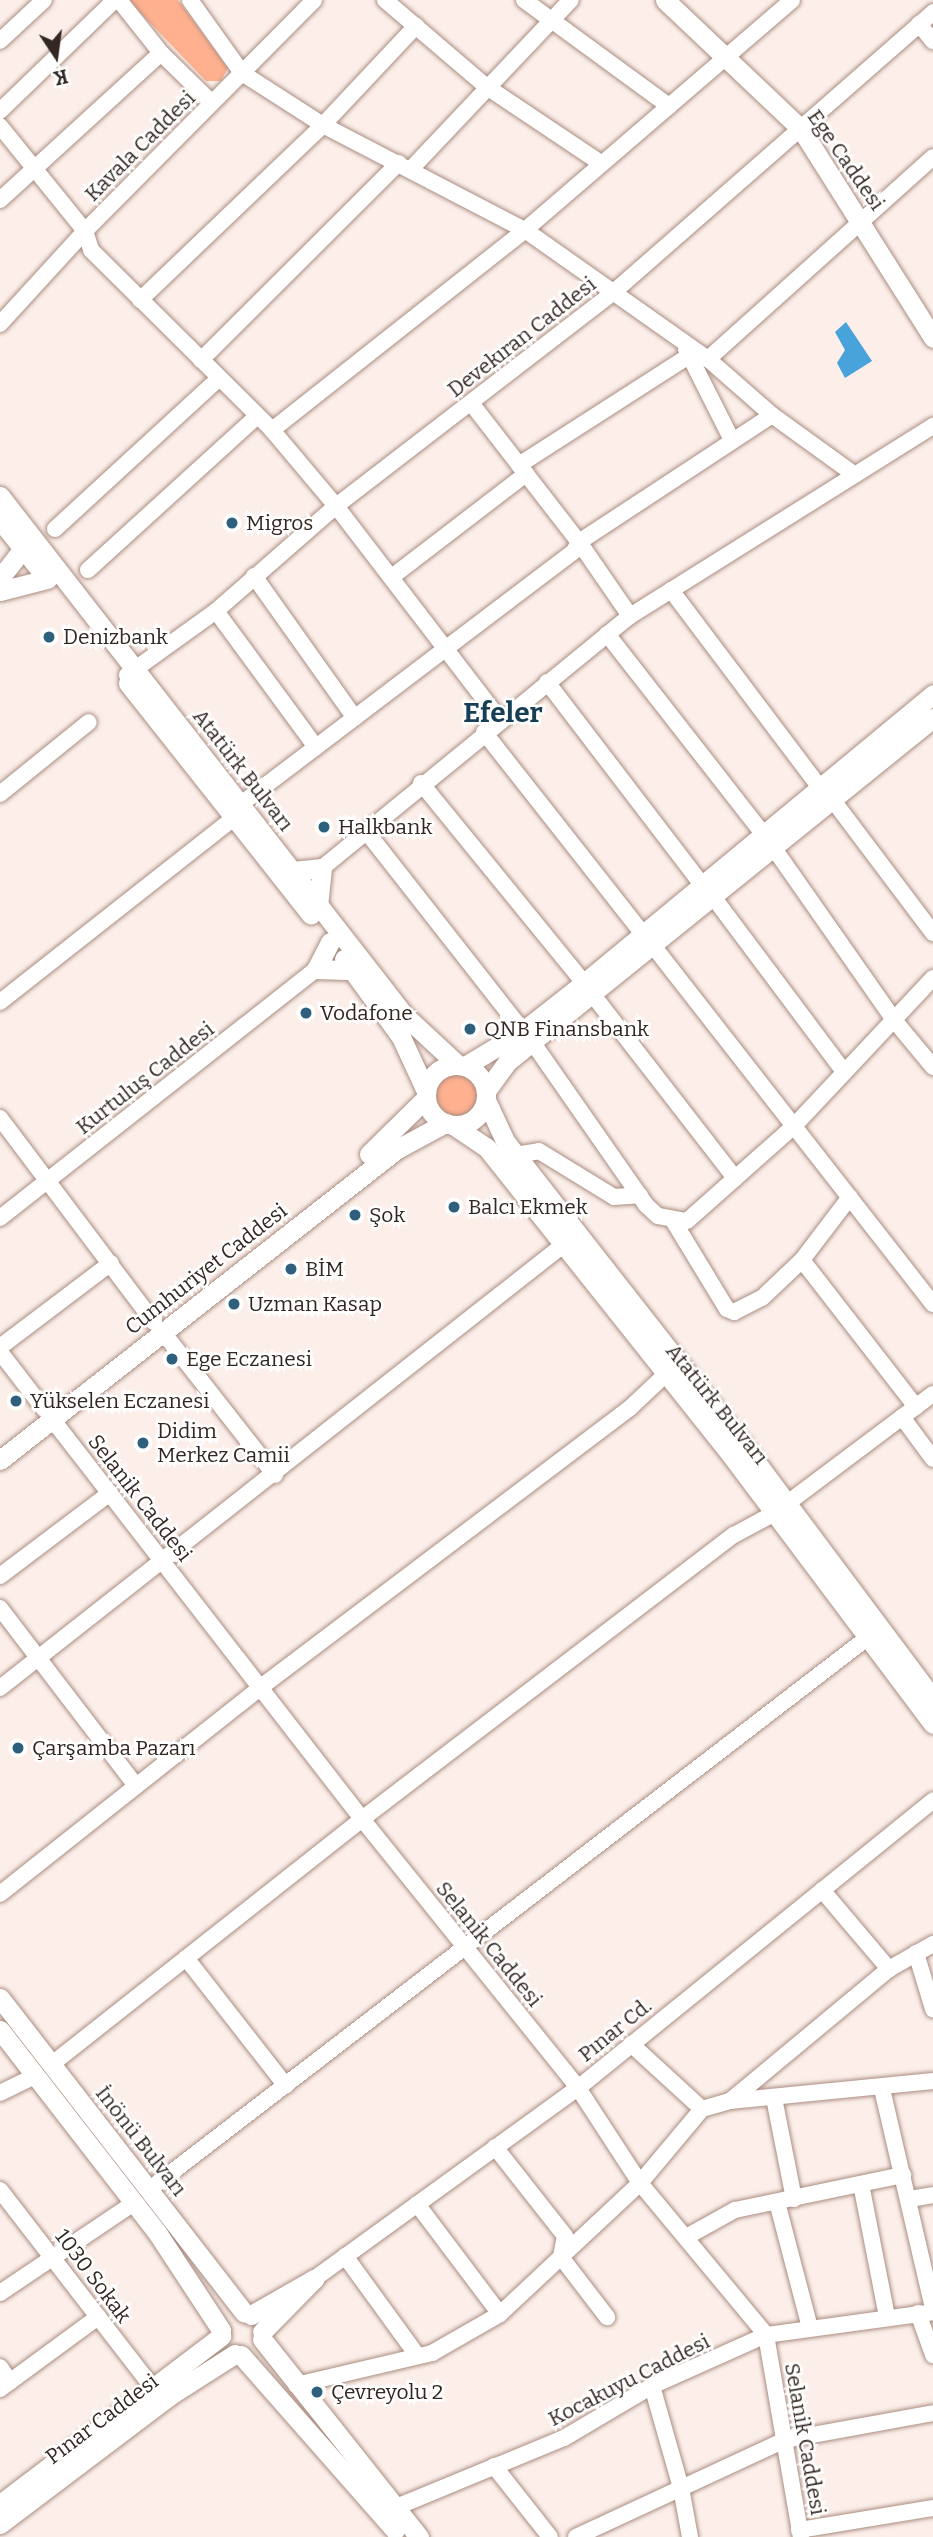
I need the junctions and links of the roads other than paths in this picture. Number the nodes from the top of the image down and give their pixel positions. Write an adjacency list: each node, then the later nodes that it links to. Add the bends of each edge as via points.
1 (44, 0): 14 (street)
2 (117, 0): 16 (street); 22 (street)
3 (190, 0): 18 (street)
4 (314, 0): 18 (street, Kavala Caddesi)
5 (385, 0): 13 (street)
6 (524, 0): 11 (street)
7 (571, 0): 11 (street)
8 (665, 0): 17 (main road, Ege Caddesi)
9 (792, 0): 17 (street)
10 (933, 12): 12 (street, Devekıran Caddesi)
11 (549, 20): 19 (street); 21 (street)
12 (919, 24): 15 (street); 25 (street, Devekıran Caddesi)
13 (416, 26): 19 (street); 23 (street)
14 (0, 41)
15 (933, 41)
16 (161, 53): 20 (street); 29 (street)
17 (729, 58): 21 (street); 25 (main road, Ege Caddesi)
18 (242, 73): 20 (street, Kavala Caddesi); 23 (street)
19 (487, 87): 27 (street); 28 (street)
20 (212, 103): 33 (street, Kavala Caddesi)
21 (669, 106): 27 (street)
22 (0, 111)
23 (323, 125): 28 (street); 35 (street)
24 (0, 126): 29 (street)
25 (801, 129): 31 (main road, Ege Caddesi); 34 (street, Devekıran Caddesi)
26 (933, 157): 31 (street)
27 (602, 164): 32 (street)
28 (404, 167): 32 (street); 41 (street)
29 (33, 169): 30 (street); 33 (street)
30 (0, 200)
31 (861, 219): 37 (main road, Ege Caddesi); 40 (street)
32 (525, 230): 34 (street); 47 (street)
33 (85, 232): 35 (street, via 91,250); 36 (street, Kavala Caddesi)
34 (616, 290): 38 (street); 43 (street, Devekıran Caddesi)
35 (140, 300): 41 (street)
36 (0, 324)
37 (933, 338)
38 (681, 341): 39 (street); 40 (street)
39 (689, 356): 48 (street); 49 (street)
40 (708, 359): 44 (street)
41 (201, 360): 42 (street)
42 (219, 378): 45 (street); 54 (street)
43 (471, 403): 49 (street); 52 (street, Devekıran Caddesi)
44 (772, 415): 48 (street); 50 (street)
45 (257, 416): 47 (street); 57 (street)
46 (933, 426): 50 (street)
47 (272, 430): 52 (street)
48 (732, 440): 55 (street)
49 (522, 470): 55 (street); 59 (street)
50 (855, 475): 62 (street)
51 (0, 496): 56 (main road, Atatürk Bulvarı)
52 (336, 506): 58 (street, Devekıran Caddesi); 59 (street)
53 (0, 520): 56 (main road, Atatürk Bulvarı)
54 (55, 528)
55 (579, 542): 65 (street); 67 (street, via 574,551)
56 (32, 549): 60 (main road); 61 (main road, Atatürk Bulvarı); 68 (main road, Atatürk Bulvarı)
57 (88, 570)
58 (254, 576): 64 (street, Devekıran Caddesi); 71 (street)
59 (393, 576): 67 (street)
60 (0, 578)
61 (47, 579): 63 (main road); 68 (main road, Atatürk Bulvarı)
62 (671, 590): 65 (street); 78 (street)
63 (0, 591)
64 (216, 611): 68 (street, Devekıran Caddesi); 76 (street)
65 (630, 616): 66 (street)
66 (607, 634): 69 (street); 82 (street)
67 (445, 650): 71 (street); 73 (street)
68 (129, 673): 80 (main road, Atatürk Bulvarı)
69 (547, 682): 73 (street); 85 (street)
70 (933, 694): 78 (main road)
71 (355, 718): 76 (street)
72 (933, 718): 78 (main road)
73 (500, 720): 75 (street)
74 (89, 722): 79 (street)
75 (484, 732): 77 (street); 88 (street)
76 (316, 747): 80 (street)
77 (421, 783): 81 (street); 93 (street)
78 (826, 793): 82 (main road); 87 (street)
79 (0, 794)
80 (237, 811): 84 (main road, Atatürk Bulvarı); 89 (main road, Atatürk Bulvarı); 94 (street)
81 (366, 831): 83 (street); 96 (street)
82 (768, 840): 85 (main road); 95 (street)
83 (322, 868): 84 (main road); 86 (main road)
84 (293, 871): 86 (main road, Atatürk Bulvarı)
85 (708, 892): 88 (main road); 99 (street)
86 (318, 904): 98 (main road, Atatürk Bulvarı, via 404,1015)
87 (933, 933)
88 (648, 941): 93 (main road); 104 (street)
89 (330, 942): 90 (main road); 91 (main road, Atatürk Bulvarı)
90 (316, 969): 91 (main road); 107 (street, Kurtuluş Caddesi)
91 (352, 970): 100 (main road, Atatürk Bulvarı, via 401,1037)
92 (933, 978): 95 (street)
93 (589, 989): 96 (main road); 106 (street)
94 (0, 1002)
95 (894, 1020): 97 (street); 99 (street)
96 (528, 1037): 98 (main road); 101 (main road); 108 (street)
97 (932, 1064)
98 (461, 1065): 100 (main road, via 433,1075); 101 (main road, via 479,1076)
99 (844, 1072): 104 (street)
100 (426, 1095): 103 (main road, via 432,1114); 116 (main road, Cumhuriyet Caddesi, via 389,1139)
101 (486, 1096): 103 (main road, via 474,1119); 105 (main road, Atatürk Bulvarı)
102 (0, 1118): 107 (street)
103 (449, 1124): 112 (main road, Atatürk Bulvarı, via 487,1148); 116 (main road, Cumhuriyet Caddesi, via 397,1149)
104 (794, 1126): 106 (street); 109 (street)
105 (515, 1155): 108 (street, via 539,1151 614,1197); 112 (main road, Atatürk Bulvarı)
106 (735, 1178): 111 (street, via 687,1221)
107 (50, 1180): 110 (street, Kurtuluş Caddesi); 114 (street)
108 (640, 1195): 111 (street, via 658,1216)
109 (850, 1197): 113 (street); 115 (street)
110 (0, 1218)
111 (674, 1222): 113 (street, via 727,1309 734,1312 762,1298)
112 (570, 1240): 118 (main road, Atatürk Bulvarı); 125 (street); 127 (main road, Atatürk Bulvarı)
113 (802, 1260): 120 (street)
114 (111, 1263): 116 (street); 117 (street)
115 (933, 1304)
116 (158, 1327): 121 (main road, Cumhuriyet Caddesi); 125 (street)
117 (0, 1349): 121 (street, Selanik Caddesi)
118 (665, 1375): 127 (main road, Atatürk Bulvarı); 134 (street, via 631,1407)
119 (933, 1394): 120 (street)
120 (909, 1412): 123 (street); 127 (street)
121 (48, 1414): 122 (main road, Cumhuriyet Caddesi); 124 (main road, Cumhuriyet Caddesi); 126 (street, Selanik Caddesi)
122 (0, 1444)
123 (933, 1459)
124 (0, 1460)
125 (275, 1475): 128 (street)
126 (110, 1493): 128 (street, Selanik Caddesi); 129 (street)
127 (781, 1509): 131 (main road, Atatürk Bulvarı); 135 (main road, Atatürk Bulvarı); 139 (street, via 734,1535)
128 (164, 1562): 132 (street); 134 (street, Selanik Caddesi)
129 (0, 1576)
130 (0, 1608): 132 (street)
131 (867, 1638): 136 (main road, Atatürk Bulvarı); 143 (street)
132 (39, 1659): 133 (street); 137 (street)
133 (0, 1688)
134 (261, 1688): 137 (street); 139 (street, Selanik Caddesi)
135 (933, 1699)
136 (933, 1724)
137 (136, 1786): 141 (street)
138 (933, 1801): 140 (street, Pınar Cd.)
139 (362, 1819): 143 (street, Selanik Caddesi); 145 (street)
140 (822, 1890): 146 (street); 150 (street, Pınar Cd.)
141 (0, 1894)
142 (933, 1944): 144 (street)
143 (465, 1949): 154 (street); 155 (street, Selanik Caddesi)
144 (916, 1953): 146 (street); 148 (street)
145 (186, 1958): 151 (street); 154 (street)
146 (889, 1969): 159 (street)
147 (0, 1998): 151 (main road, İnönü Bulvarı)
148 (933, 2009)
149 (0, 2030): 152 (main road, İnönü Bulvarı)
150 (631, 2044): 155 (street, Pınar Cd.); 160 (street)
151 (52, 2064): 152 (main road); 165 (main road, İnönü Bulvarı)
152 (35, 2076): 157 (street); 171 (main road, İnönü Bulvarı)
153 (933, 2081): 156 (street)
154 (285, 2086): 165 (street)
155 (578, 2088): 161 (street, Pınar Cd.); 163 (street, Selanik Caddesi)
156 (882, 2089): 158 (street); 162 (street)
157 (0, 2093)
158 (774, 2098): 159 (street); 168 (street)
159 (730, 2101): 160 (street)
160 (702, 2109): 163 (street)
161 (495, 2147): 172 (street, Pınar Cd.); 176 (street, via 565,2236)
162 (903, 2175): 164 (street); 169 (street)
163 (640, 2183): 173 (street, Selanik Caddesi); 176 (street)
164 (861, 2184): 168 (street); 183 (street)
165 (150, 2189): 184 (main road, İnönü Bulvarı)
166 (0, 2190): 174 (street, 1030 Sokak)
167 (933, 2195): 169 (street)
168 (794, 2199): 170 (street)
169 (910, 2199): 179 (street)
170 (776, 2202): 173 (street, via 735,2210); 185 (street)
171 (134, 2203): 174 (street); 186 (main road, İnönü Bulvarı)
172 (416, 2204): 175 (street, Pınar Cd.); 180 (street)
173 (688, 2236): 187 (street, Selanik Caddesi)
174 (52, 2256): 178 (street); 181 (street, 1030 Sokak)
175 (345, 2256): 177 (street, Pınar Cd.); 189 (street)
176 (561, 2257): 180 (street); 182 (street)
177 (314, 2279): 184 (main road)
178 (0, 2293)
179 (928, 2311): 183 (street, Kocakuyu Caddesi); 190 (street)
180 (500, 2314): 189 (street, via 432,2353)
181 (97, 2317): 193 (street); 195 (street, 1030 Sokak)
182 (607, 2317)
183 (887, 2318): 185 (street, Kocakuyu Caddesi)
184 (255, 2325): 186 (main road, via 227,2319); 188 (main road, via 254,2350); 192 (main road, İnönü Bulvarı)
185 (810, 2329): 187 (street, Kocakuyu Caddesi)
186 (221, 2333): 188 (main road, via 225,2347); 195 (main road, Pınar Caddesi)
187 (766, 2335): 194 (street, Kocakuyu Caddesi); 197 (street, Selanik Caddesi)
188 (238, 2354): 203 (main road, Pınar Caddesi, via 169,2396); 206 (main road)
189 (417, 2355): 192 (street)
190 (933, 2355)
191 (0, 2367): 193 (street)
192 (296, 2385): 201 (main road, İnönü Bulvarı)
193 (5, 2386)
194 (652, 2386): 198 (street, Kocakuyu Caddesi, via 565,2438); 199 (street)
195 (153, 2388): 200 (main road, Pınar Caddesi)
196 (933, 2413): 197 (street)
197 (785, 2441): 199 (street); 205 (street, Selanik Caddesi)
198 (494, 2466): 201 (street, Kocakuyu Caddesi); 208 (street)
199 (681, 2488): 204 (street); 210 (street)
200 (0, 2504)
201 (394, 2508): 207 (main road, İnönü Bulvarı)
202 (933, 2508): 205 (street)
203 (0, 2525)
204 (611, 2529): 209 (street)
205 (800, 2533)
206 (401, 2537)
207 (419, 2537)
208 (550, 2537)
209 (576, 2537)
210 (690, 2537)

